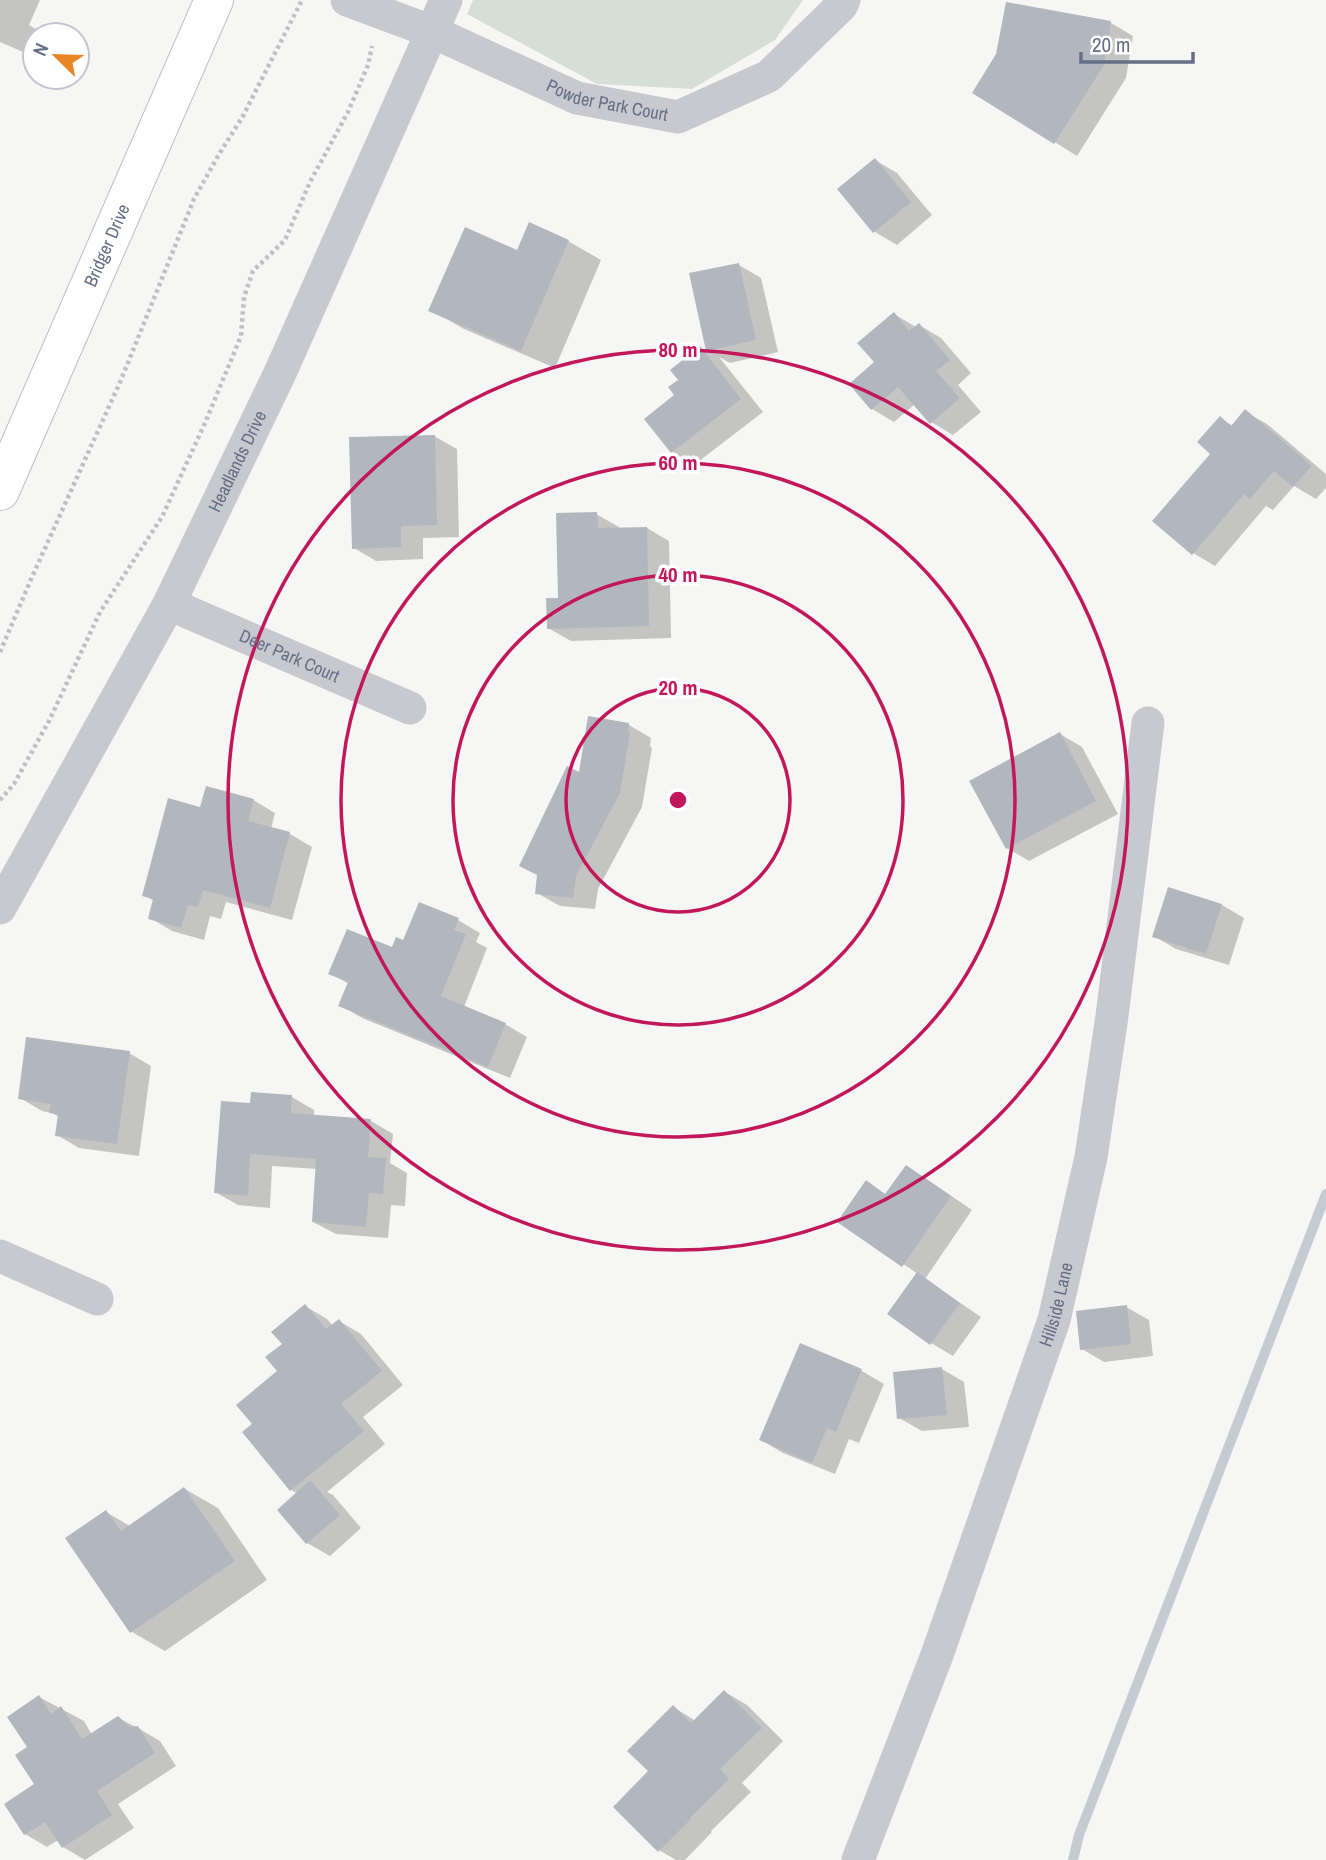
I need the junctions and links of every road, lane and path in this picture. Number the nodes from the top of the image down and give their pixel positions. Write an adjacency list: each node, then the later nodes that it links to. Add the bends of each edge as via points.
1 (214, 0): 8 (main road, Bridger Drive)
2 (302, 0): 10 (path, via 194,199 121,380)
3 (347, 0): 6 (street, Powder Park Court)
4 (446, 0): 7 (street, Headlands Drive)
5 (844, 0): 7 (street, Powder Park Court, via 769,76 678,117 577,98)
6 (380, 12): 7 (street, Powder Park Court); 13 (path, via 368,65 348,112 285,240 253,271 244,297 241,336 162,517 100,612 49,721)
7 (433, 32): 9 (street, Headlands Drive, via 280,373)
8 (0, 491)
9 (169, 604): 11 (street, Deer Park Court); 14 (street, Headlands Drive)
10 (0, 652)
11 (410, 708)
12 (1148, 723): 17 (street, Hillside Lane, via 1091,1157 1054,1320 937,1655)
13 (0, 800)
14 (0, 908)
15 (0, 1256): 16 (street)
16 (97, 1299)
17 (858, 1860)

